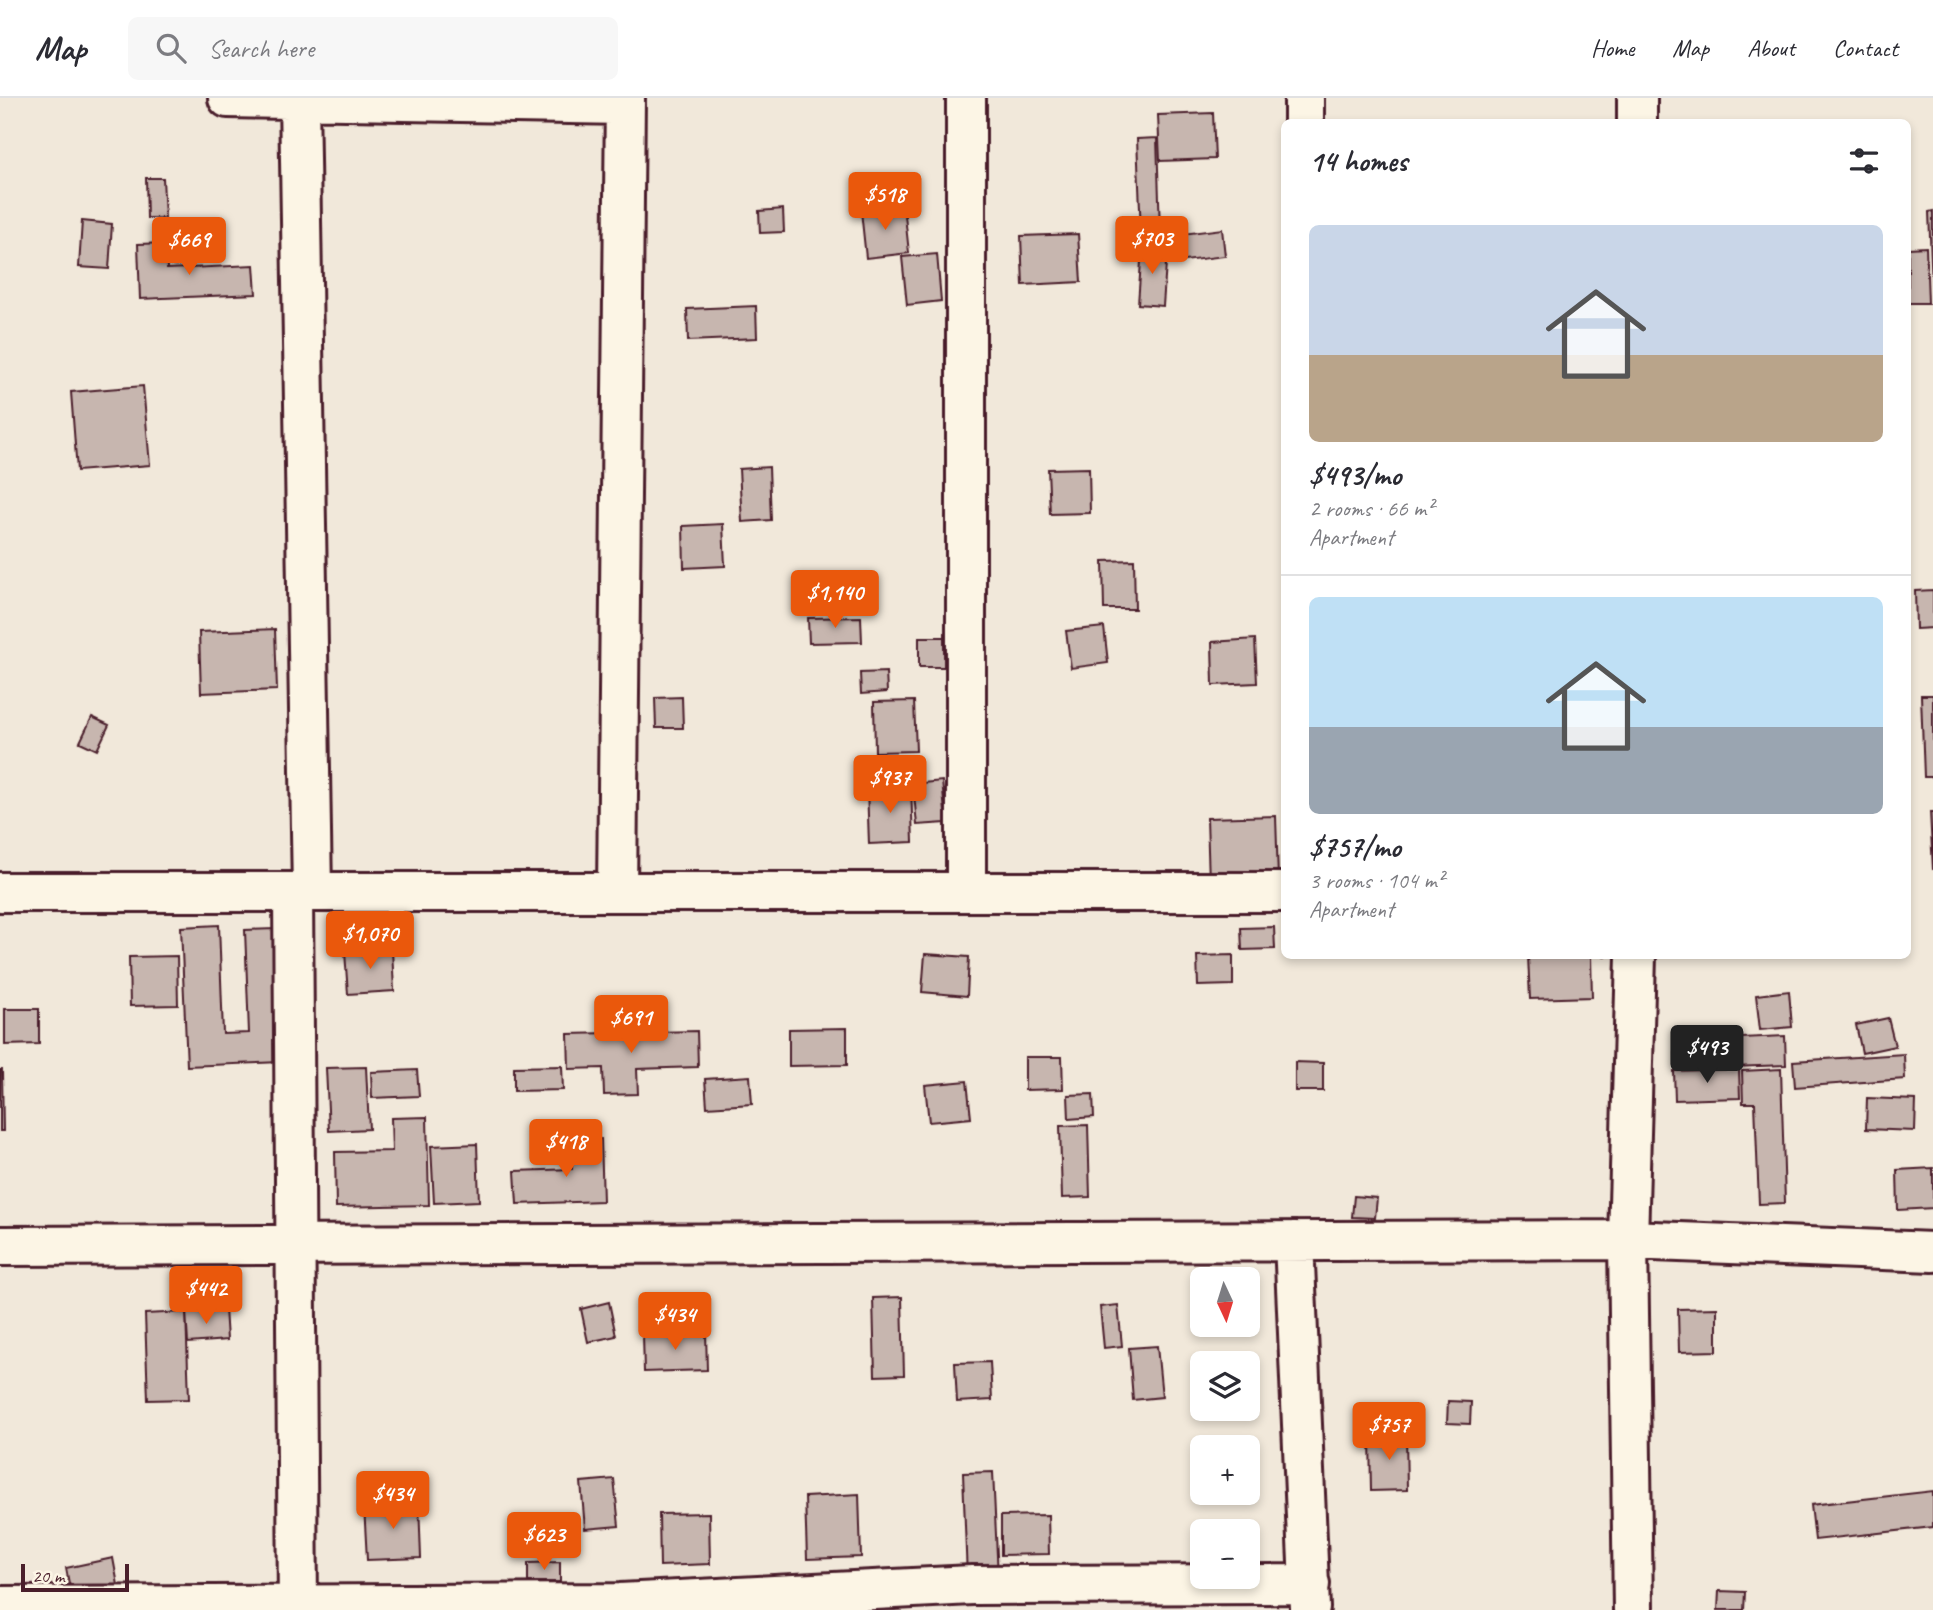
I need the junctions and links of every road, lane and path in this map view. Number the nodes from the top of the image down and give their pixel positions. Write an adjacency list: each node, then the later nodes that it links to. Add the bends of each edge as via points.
1 (229, 98): 5 (street)
2 (966, 98): 12 (street)
3 (1304, 98): 7 (street)
4 (1637, 98): 8 (street)
5 (299, 99): 6 (street); 10 (street)
6 (625, 101): 11 (street)
7 (1304, 119)
8 (1637, 119)
9 (0, 891): 10 (street)
10 (302, 892): 11 (street); 17 (street)
11 (617, 892): 12 (street)
12 (966, 892): 13 (street)
13 (1281, 892)
14 (1636, 959): 15 (street)
15 (1628, 1240): 16 (street); 19 (street); 25 (street)
16 (1294, 1241): 17 (street); 20 (street)
17 (295, 1245): 18 (street); 24 (street)
18 (0, 1246)
19 (1933, 1252)
20 (1310, 1597): 21 (street)
21 (972, 1598): 23 (street)
22 (0, 1606): 24 (street)
23 (620, 1606): 24 (street)
24 (298, 1607)
25 (1633, 1610)

